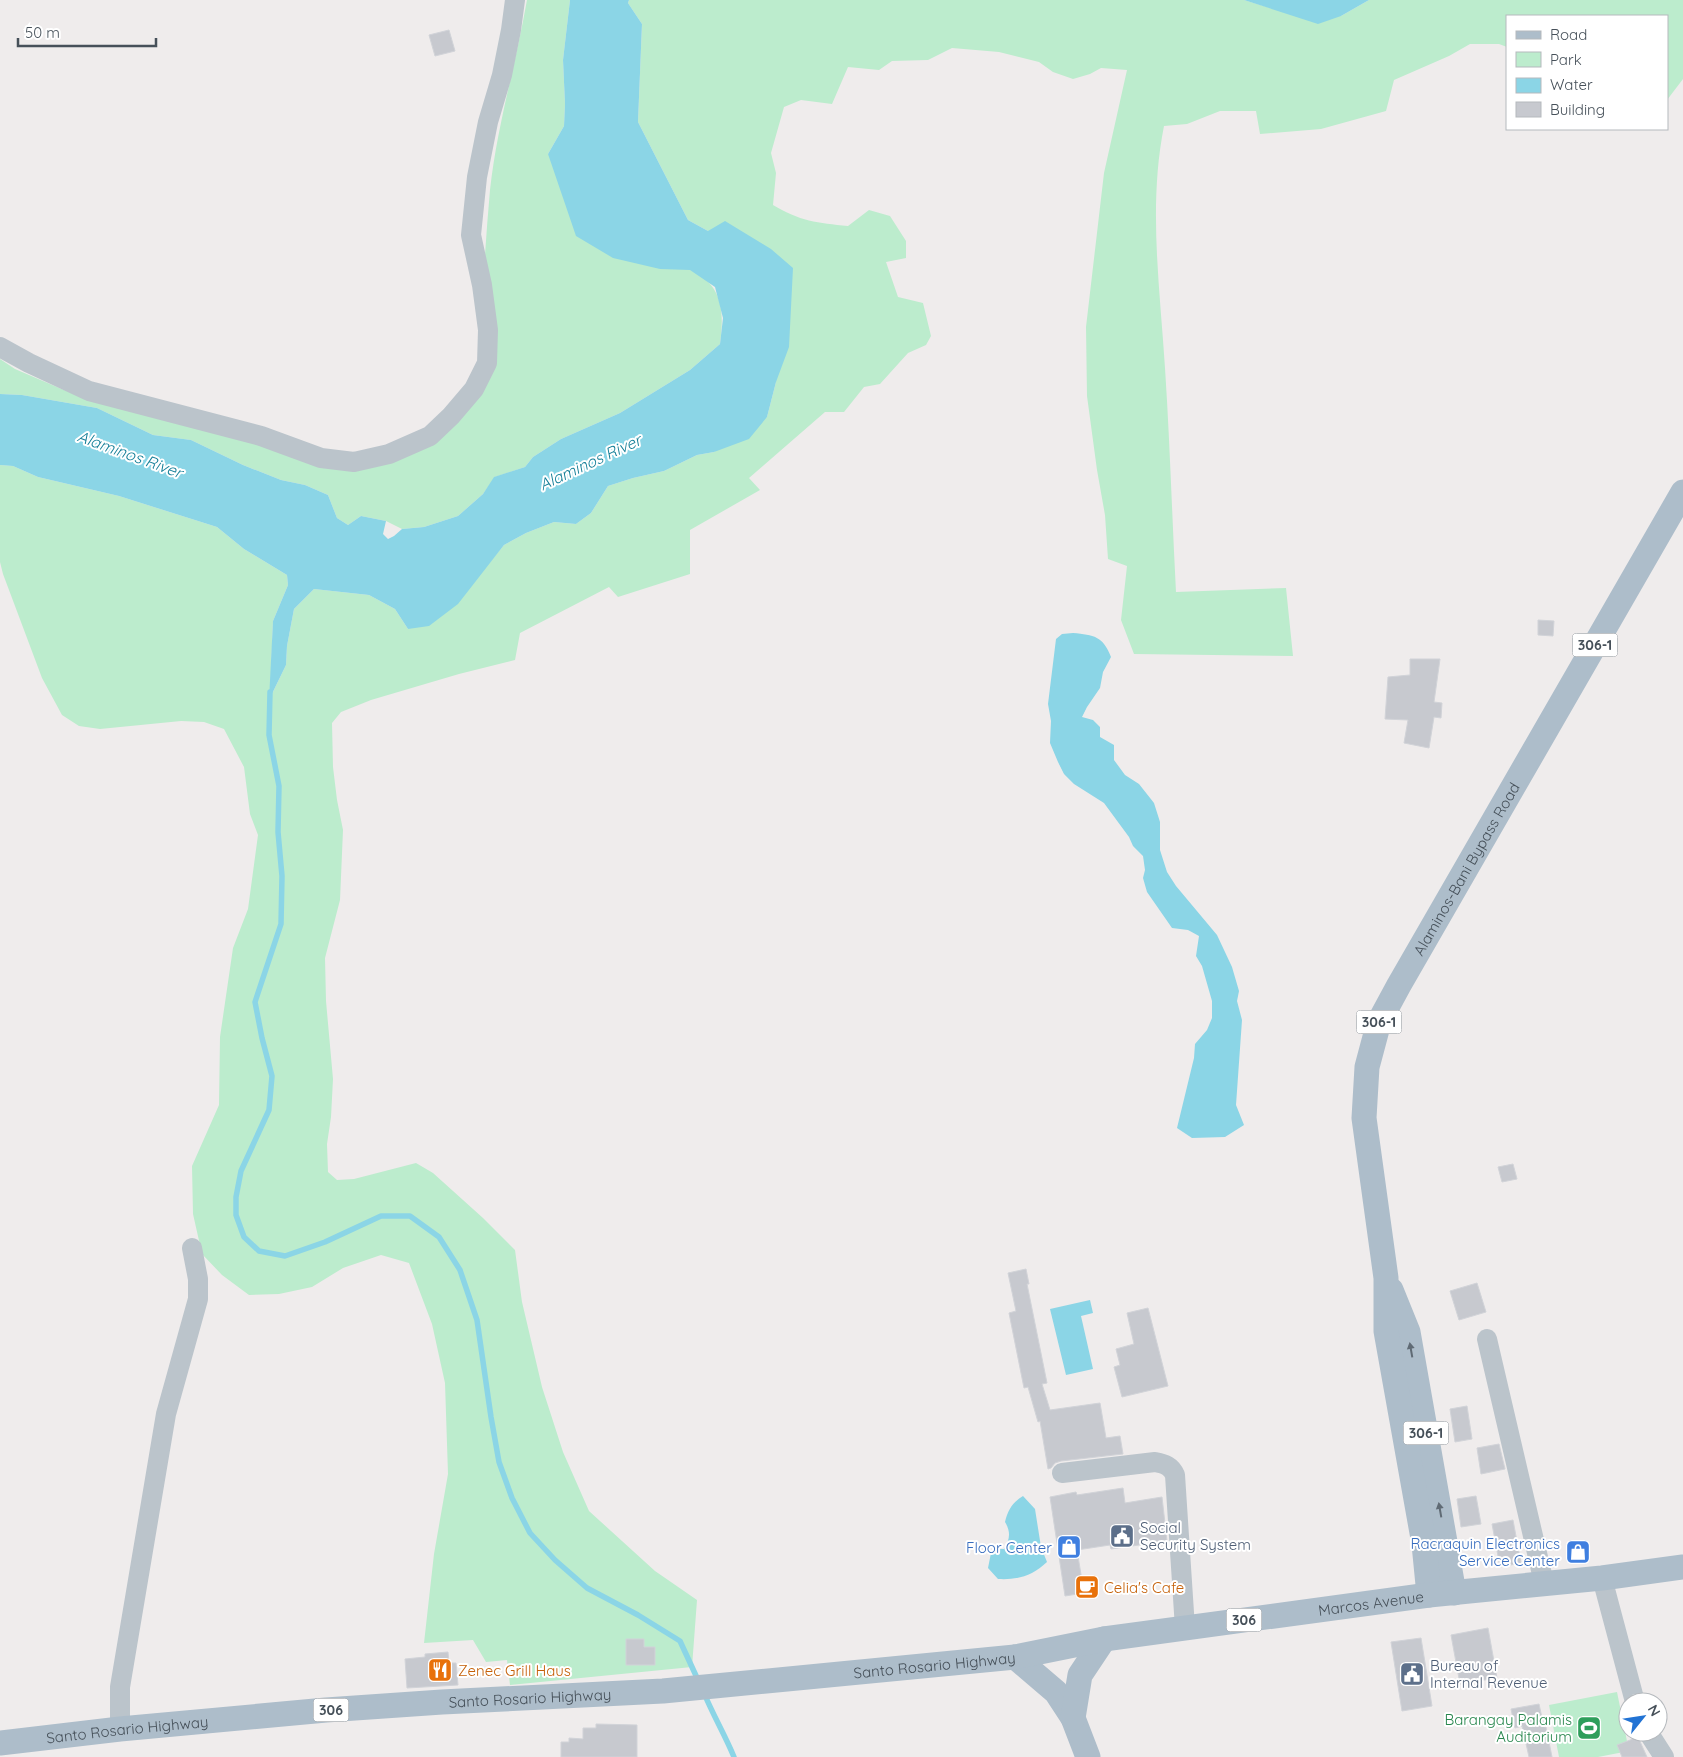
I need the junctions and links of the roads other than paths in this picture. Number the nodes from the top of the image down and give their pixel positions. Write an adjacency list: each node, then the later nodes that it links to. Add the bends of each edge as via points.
1 (515, 0): 2 (street, via 502,75 477,177 471,235 488,330 487,363 474,389 430,436 389,454 354,462 321,458 261,436 89,391)
2 (0, 347)
3 (1683, 492): 5 (main road, Alaminos-Bani Bypass Road / 306-1, via 1379,1022 1367,1067 1364,1118)
4 (192, 1248): 20 (street, via 198,1299 166,1414 120,1687)
5 (1386, 1278): 11 (main road, Alaminos-Bani Bypass Road / 306-1, one-way to 5, via 1408,1332); 12 (main road, Alaminos-Bani Bypass Road / 306-1, via 1386,1331 1424,1544)
6 (1486, 1339): 10 (street)
7 (1062, 1473): 13 (street, via 1155,1462 1164,1463 1173,1470)
8 (1683, 1567): 9 (main road, Marcos Avenue / 306)
9 (1602, 1578): 10 (main road, Marcos Avenue / 306); 18 (street)
10 (1544, 1583): 11 (main road, Marcos Avenue / 306)
11 (1454, 1593): 12 (main road, Marcos Avenue / 306)
12 (1429, 1595): 13 (main road, Marcos Avenue / 306)
13 (1185, 1628): 14 (main road, Marcos Avenue / 306)
14 (1104, 1639): 15 (main road, Marcos Avenue / 306); 19 (main road, via 1080,1675)
15 (1059, 1648): 16 (main road, Santo Rosario Highway / 306); 17 (main road); 19 (main road)
16 (1015, 1657): 17 (main road); 20 (main road, Santo Rosario Highway / 306, via 663,1691 432,1702)
17 (1056, 1692): 19 (main road)
18 (1632, 1692)
19 (1073, 1718): 23 (main road)
20 (120, 1729): 22 (main road, Santo Rosario Highway / 306)
21 (1654, 1742): 24 (street)
22 (0, 1743)
23 (1088, 1757)
24 (1664, 1757)

